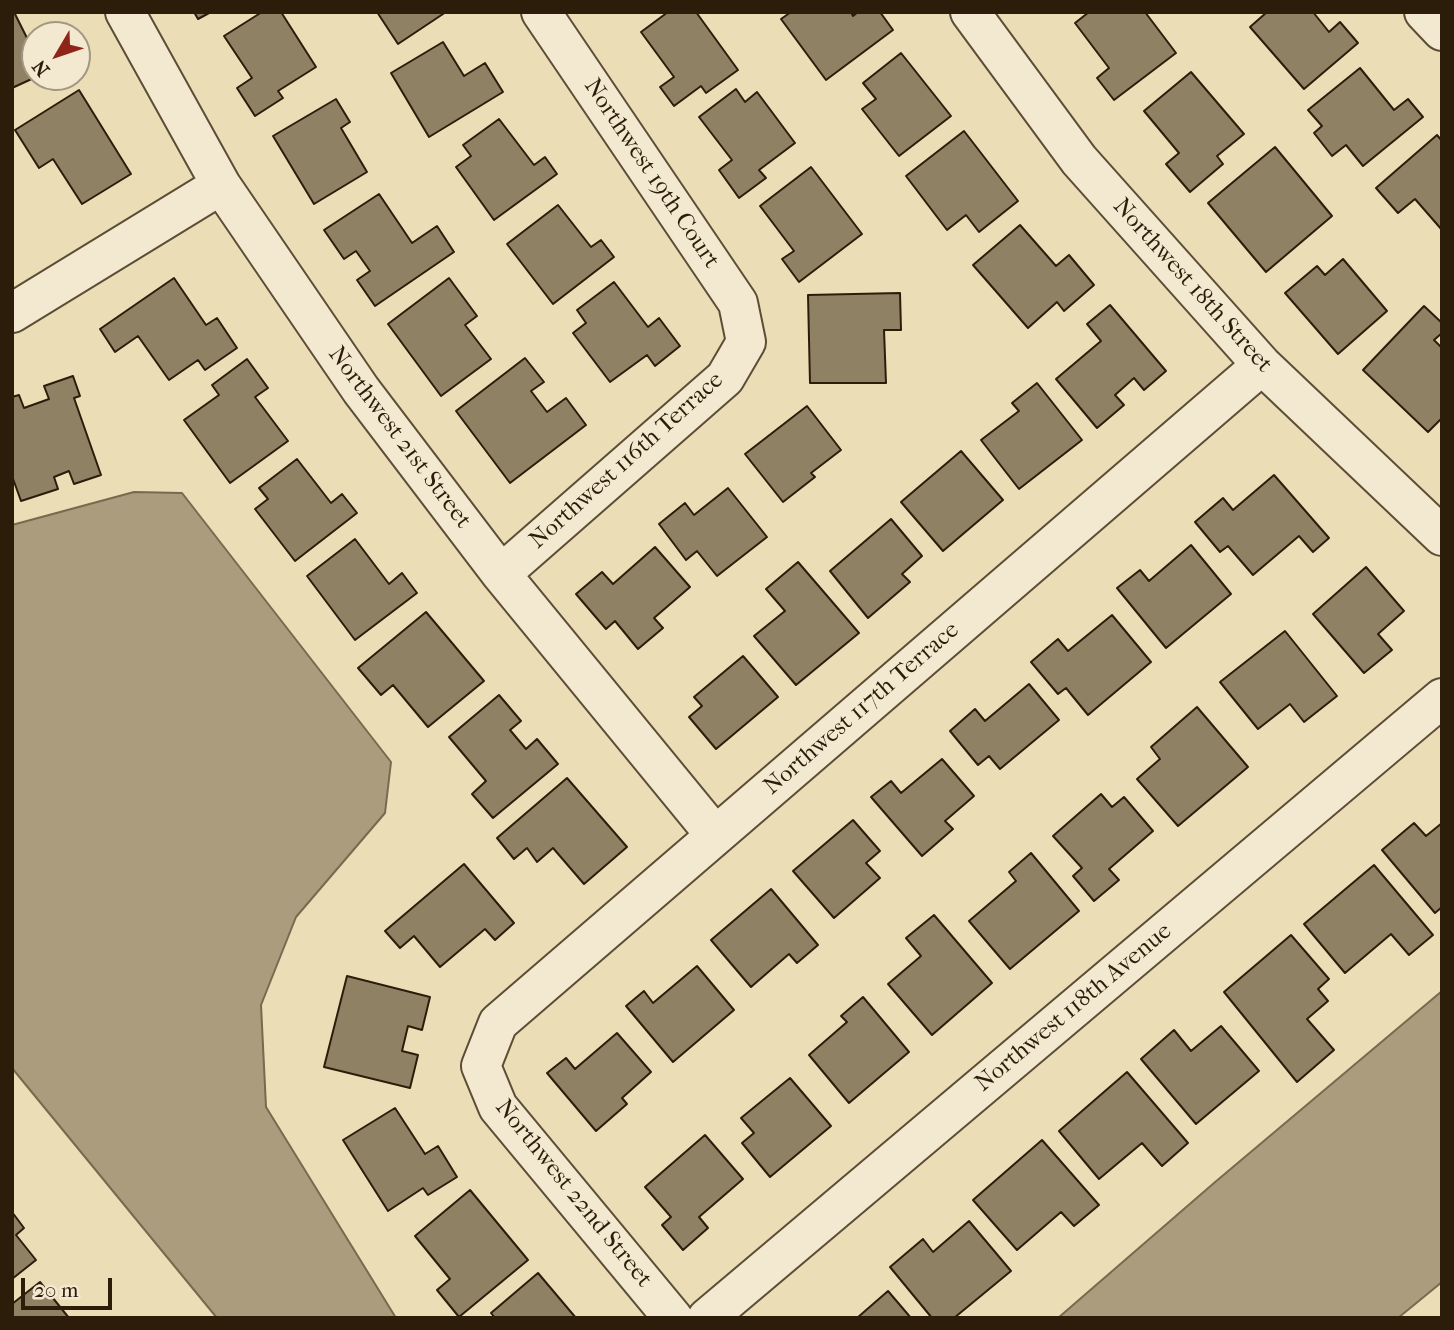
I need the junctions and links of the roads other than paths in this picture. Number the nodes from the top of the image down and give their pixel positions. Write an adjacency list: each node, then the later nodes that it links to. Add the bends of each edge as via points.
1 (125, 12): 6 (street, Northwest 21st Street)
2 (541, 12): 8 (street, Northwest 19th Court, via 738,303)
3 (970, 12): 9 (street, Northwest 18th Street, via 1079,160)
4 (1424, 12): 5 (street)
5 (1442, 31)
6 (222, 185): 7 (street); 11 (street, Northwest 21st Street, via 361,390)
7 (12, 313)
8 (746, 342): 11 (street, Northwest 116th Terrace, via 725,378)
9 (1262, 365): 10 (street, Northwest 18th Street); 13 (street, Northwest 117th Terrace)
10 (1442, 536)
11 (500, 574): 13 (street, Northwest 21st Street)
12 (1442, 698): 16 (street, Northwest 118th Avenue)
13 (715, 835): 14 (street, Northwest 117th Terrace, via 498,1023)
14 (481, 1066): 15 (street, Northwest 22nd Street, via 498,1107)
15 (673, 1318)
16 (707, 1318)

